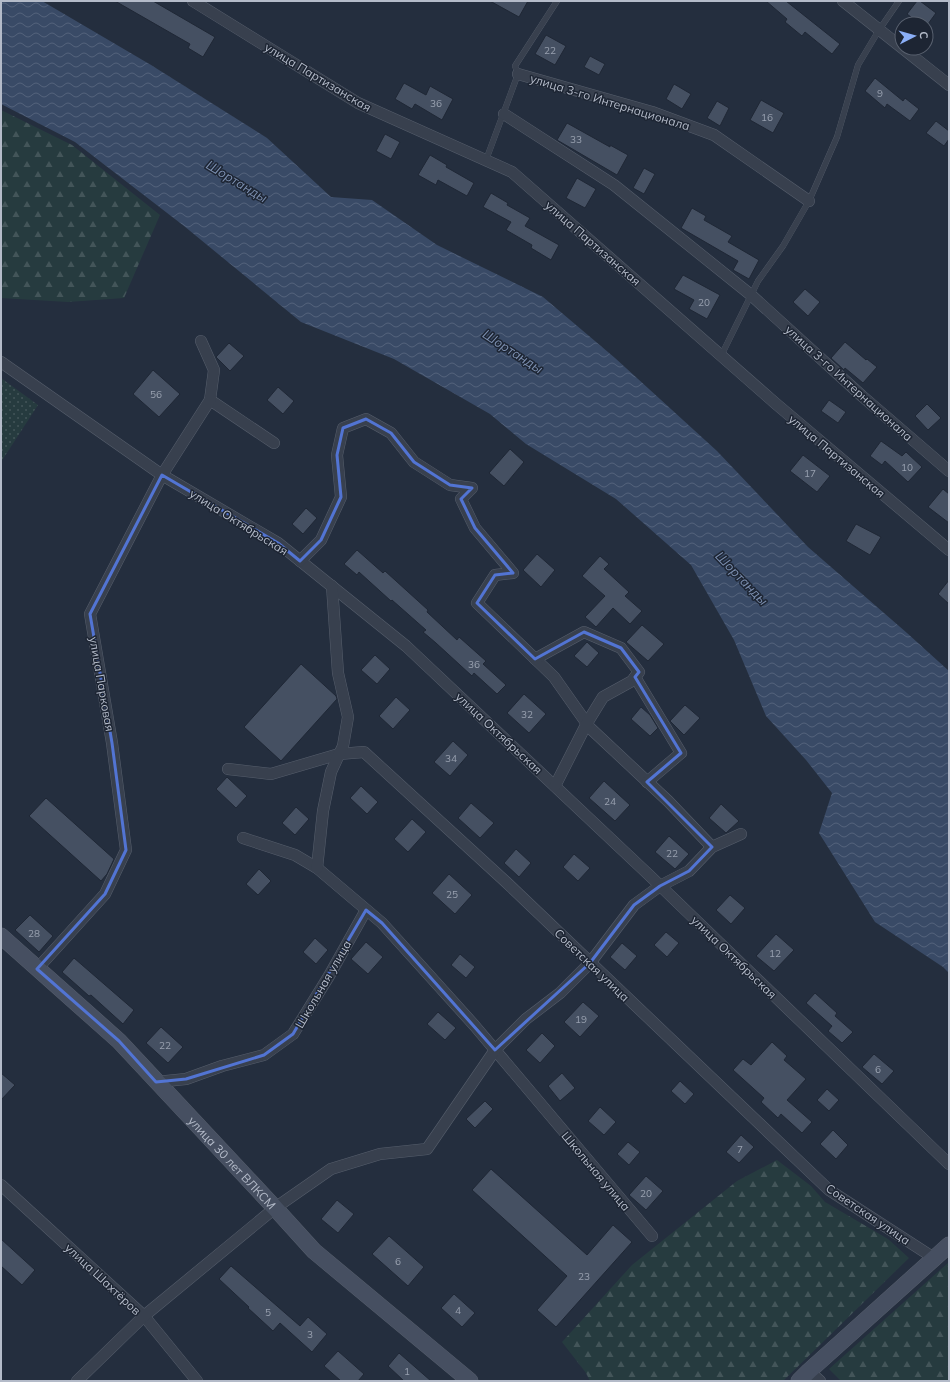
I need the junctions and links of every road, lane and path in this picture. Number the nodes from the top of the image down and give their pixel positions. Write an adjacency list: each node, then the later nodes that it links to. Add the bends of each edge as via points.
1 (193, 1): 9 (street, улица Партизанская, via 358,103)
2 (557, 1): 6 (lane, via 515,66)
3 (843, 1): 5 (street)
4 (899, 1): 5 (lane)
5 (879, 30): 7 (street); 10 (lane, via 858,65 836,138)
6 (518, 74): 8 (lane); 10 (street, улица 3-го Интернационала, via 652,112 714,135)
7 (949, 85)
8 (504, 114): 9 (lane); 11 (street, улица 3-го Интернационала, via 614,185)
9 (486, 160): 13 (street, улица Партизанская, via 512,172)
10 (809, 201): 11 (lane)
11 (750, 295): 13 (lane); 17 (street, улица 3-го Интернационала)
12 (201, 341): 15 (street, улица Парковая, via 214,370)
13 (721, 356): 19 (street, улица Партизанская)
14 (1, 362): 18 (street, улица Октябрьская)
15 (210, 400): 16 (street); 18 (street, улица Парковая)
16 (274, 442)
17 (949, 471)
18 (162, 475): 20 (street, улица Октябрьская, via 278,543); 37 (street, улица Парковая, via 90,614 112,743 126,850 105,894)
19 (949, 550)
20 (300, 561): 21 (street, улица Октябрьская); 22 (street, via 321,540 340,496 337,455 343,428 366,419 391,433 414,462 450,485 472,488 461,499 475,528 513,573 496,575 477,603)
21 (332, 586): 25 (street, via 338,673 348,718); 28 (street, улица Октябрьская, via 406,646)
22 (535, 659): 23 (street, via 584,632 621,648 640,672); 24 (street, via 554,678)
23 (636, 677): 24 (street, via 632,682 603,698); 27 (street, via 681,753)
24 (586, 723): 27 (street); 28 (street)
25 (340, 754): 26 (street, Советская улица, via 271,774); 32 (street, via 331,772); 36 (street, Советская улица, via 364,752)
26 (228, 769)
27 (647, 782): 31 (street)
28 (555, 786): 33 (street, улица Октябрьская)
29 (741, 834): 31 (street)
30 (243, 838): 32 (street, Школьная улица, via 296,855)
31 (712, 847): 33 (street, via 689,871)
32 (317, 868): 34 (street, Школьная улица)
33 (660, 886): 36 (street, via 634,905); 40 (street, улица Октябрьская)
34 (366, 910): 38 (street, Школьная улица, via 382,923); 39 (street, Школьная улица, via 293,1034 264,1055 186,1079)
35 (1, 936): 37 (street, улица 30 лет ВЛКСМ)
36 (590, 963): 38 (street); 45 (street, Советская улица, via 830,1190)
37 (37, 968): 39 (street, улица 30 лет ВЛКСМ, via 118,1041)
38 (495, 1050): 42 (street, via 426,1149 380,1154 331,1169); 43 (street, Школьная улица)
39 (156, 1082): 42 (street, улица 30 лет ВЛКСМ)
40 (949, 1164)
41 (1, 1185): 46 (street, улица Шахтёров)
42 (275, 1208): 46 (street); 50 (street, улица 30 лет ВЛКСМ, via 314,1251)
43 (652, 1236)
44 (949, 1245): 45 (street)
45 (934, 1258): 47 (street)
46 (144, 1316): 48 (street); 49 (street, улица Шахтёров)
47 (809, 1378)
48 (77, 1381)
49 (197, 1381)
50 (470, 1381)

